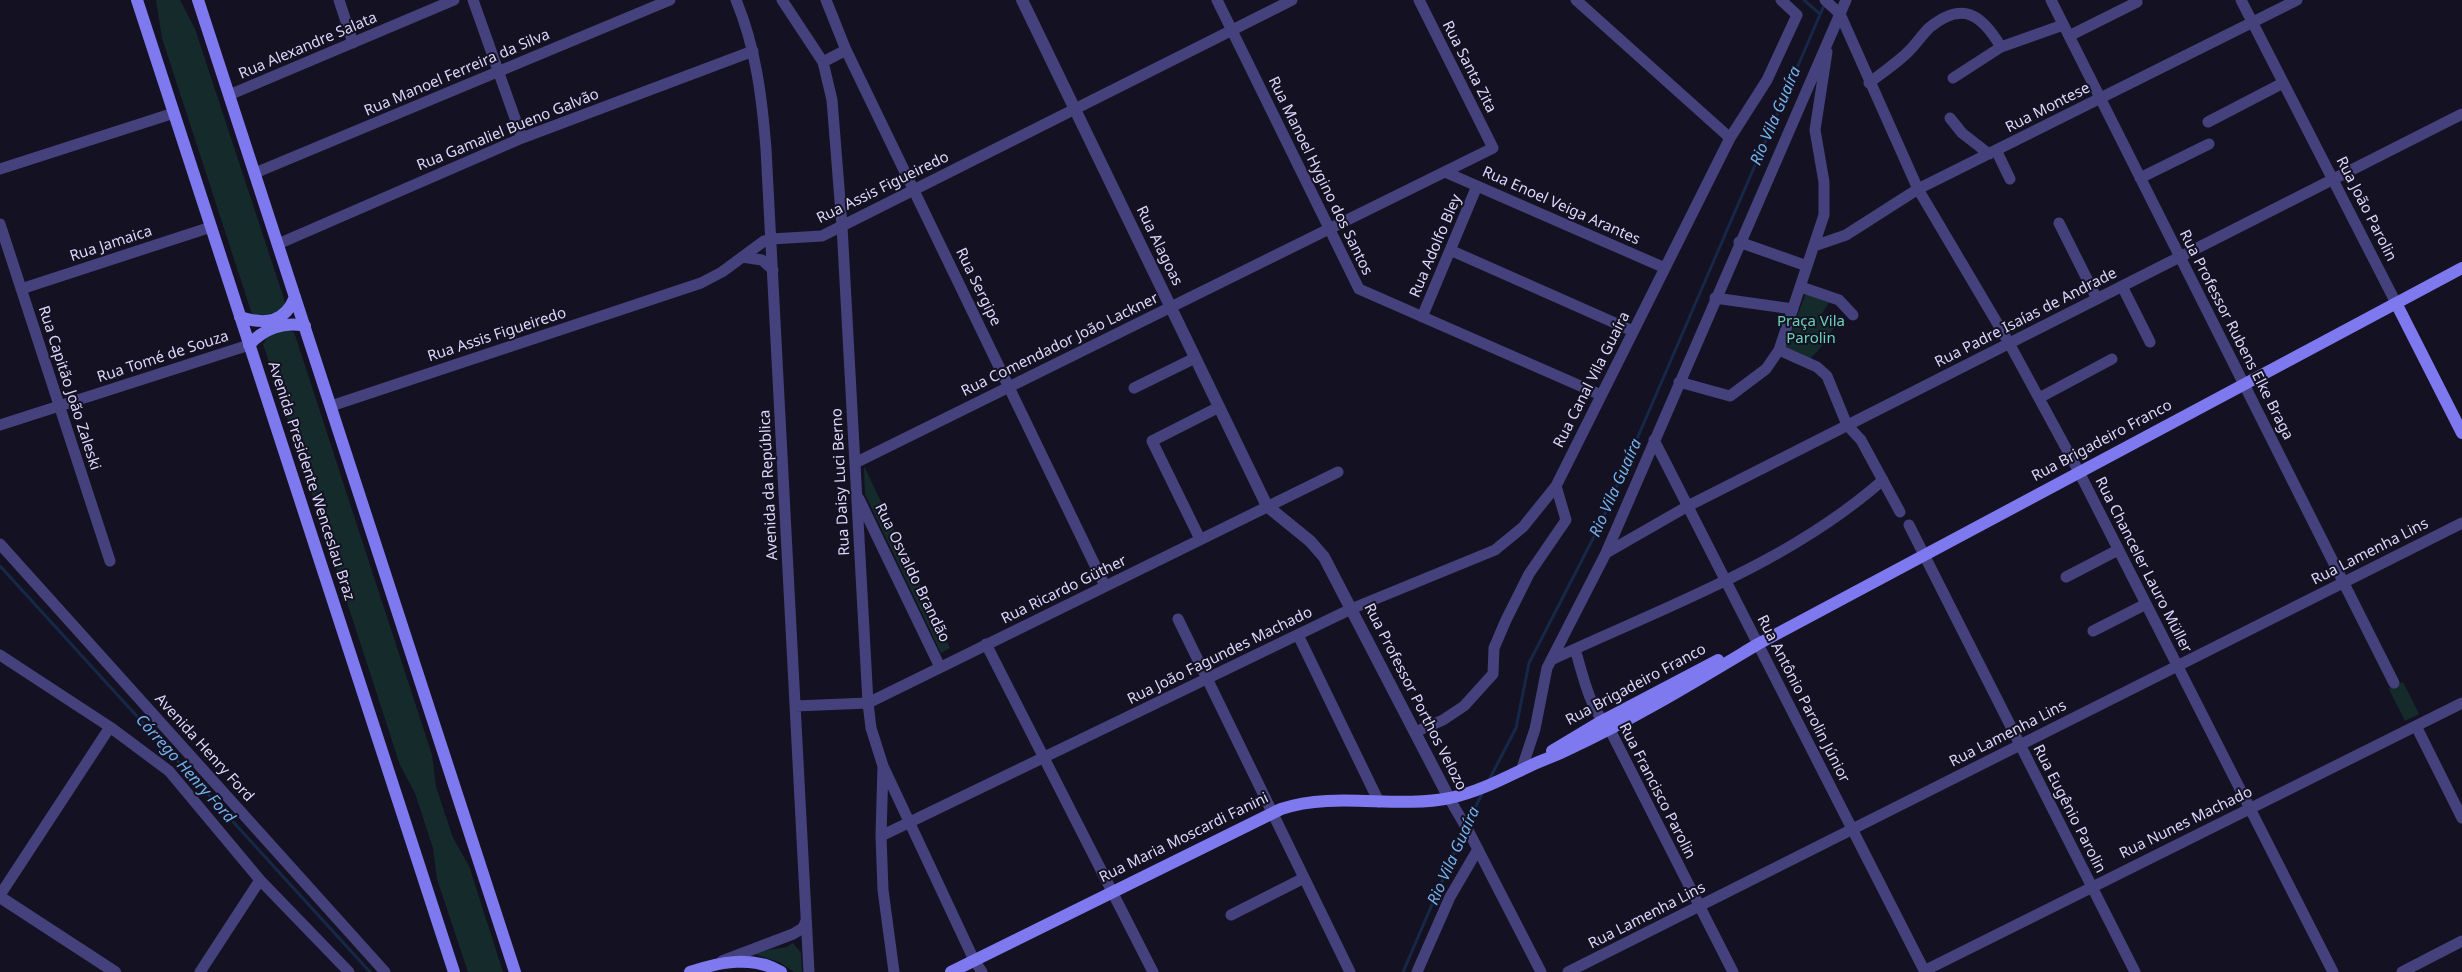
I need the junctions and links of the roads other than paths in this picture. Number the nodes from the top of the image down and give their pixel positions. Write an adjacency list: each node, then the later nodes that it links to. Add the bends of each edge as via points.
1 (137, 0): 39 (main road, Avenida Presidente Wenceslau Braz)
2 (198, 0): 36 (main road)
3 (339, 0): 27 (street)
4 (454, 0): 27 (street, Rua Alexandre Salata)
5 (473, 0): 32 (street)
6 (670, 0): 32 (street, Rua Manoel Ferreira da Silva)
7 (736, 0): 30 (street, Avenida da República)
8 (782, 0): 31 (street, Rua Daisy Luci Berno)
9 (826, 0): 29 (street, Rua Sergipe)
10 (1022, 0): 38 (street, Rua Alagoas)
11 (1217, 0): 24 (street, Rua Manoel Hygino dos Santos)
12 (1292, 0): 24 (street, Rua Assis Figueiredo)
13 (1419, 0): 46 (street, Rua Santa Zita)
14 (1576, 0): 44 (street)
15 (1781, 0): 44 (street, Rua Canal Vila Guaíra, via 1797,15 1767,80)
16 (1846, 0): 22 (street)
17 (2051, 0): 25 (street, Rua Professor Rubens Elke Braga)
18 (2241, 0): 23 (street, Rua João Parolin)
19 (2297, 0): 23 (street, Rua Montese)
20 (2137, 2): 25 (street)
21 (1828, 3): 22 (street)
22 (1840, 14): 26 (street); 34 (street, Rua Chanceler Lauro Müller)
23 (2252, 23): 35 (street, Rua João Parolin); 37 (street, Rua Montese)
24 (1232, 30): 38 (street, Rua Assis Figueiredo); 61 (street, Rua Manoel Hygino dos Santos)
25 (2066, 30): 28 (street); 37 (street, Rua Professor Rubens Elke Braga)
26 (1829, 39): 63 (street); 65 (street, via 1815,130 1825,205)
27 (353, 43): 36 (street, Rua Alexandre Salata)
28 (2001, 47): 33 (street); 34 (street, via 1990,28 1977,15 1962,11 1931,26 1909,51)
29 (846, 50): 31 (street); 56 (street, Rua Sergipe)
30 (753, 51): 43 (street, Rua Gamaliel Bueno Galvão); 62 (street, Avenida da República, via 764,121)
31 (823, 62): 59 (street, Rua Daisy Luci Berno, via 832,100)
32 (498, 72): 43 (street); 50 (street, Rua Manoel Ferreira da Silva)
33 (1953, 78)
34 (1869, 83): 55 (street, Rua Chanceler Lauro Müller)
35 (2283, 83): 42 (street); 53 (street, Rua João Parolin)
36 (229, 95): 50 (main road)
37 (2100, 98): 47 (street, Rua Montese); 51 (street, Rua Professor Rubens Elke Braga)
38 (1075, 109): 56 (street, Rua Assis Figueiredo); 80 (street, Rua Alagoas)
39 (174, 113): 48 (street); 60 (main road, Avenida Presidente Wenceslau Braz)
40 (2462, 114): 53 (street, Rua Padre Isaías de Andrade)
41 (1950, 118): 47 (street, via 1962,133)
42 (2208, 122)
43 (522, 138): 64 (street, Rua Gamaliel Bueno Galvão)
44 (1730, 138): 70 (street, Rua Canal Vila Guaíra)
45 (2209, 144): 51 (street)
46 (1493, 148): 49 (street, Rua Comendador João Lackner)
47 (1993, 152): 52 (street); 55 (street, Rua Montese)
48 (0, 170)
49 (1445, 172): 54 (street, Rua Enoel Veiga Arantes); 61 (street, Rua Comendador João Lackner)
50 (255, 174): 64 (main road)
51 (2140, 178): 68 (street, Rua Professor Rubens Elke Braga)
52 (2010, 179)
53 (2333, 180): 68 (street, Rua Padre Isaías de Andrade); 79 (street, Rua João Parolin)
54 (1477, 186): 66 (street, Rua Adolfo Bley); 70 (street, Rua Enoel Veiga Arantes)
55 (1918, 189): 65 (street, Rua Montese, via 1846,235); 88 (street, Rua Chanceler Lauro Müller)
56 (914, 190): 59 (street, Rua Assis Figueiredo); 95 (street, Rua Sergipe)
57 (2060, 223): 78 (street)
58 (0, 224): 75 (street, Rua Capitão João Zaleski)
59 (842, 226): 62 (street, Rua Assis Figueiredo, via 817,237); 106 (street, Rua Daisy Luci Berno)
60 (211, 227): 75 (street, Rua Jamaica); 83 (main road, Avenida Presidente Wenceslau Braz)
61 (1329, 229): 80 (street, Rua Comendador João Lackner); 84 (street, Rua Manoel Hygino dos Santos, via 1359,289)
62 (771, 239): 67 (street, Rua Assis Figueiredo, via 758,244); 72 (street, Avenida da República)
63 (1739, 242): 69 (street); 77 (street)
64 (278, 244): 76 (main road)
65 (1814, 246): 69 (street)
66 (1450, 250): 84 (street, Rua Adolfo Bley); 86 (street)
67 (742, 257): 72 (street, via 762,260); 100 (street, Rua Assis Figueiredo, via 712,278 689,287)
68 (2180, 257): 73 (street, Rua Padre Isaías de Andrade); 94 (street, Rua Professor Rubens Elke Braga)
69 (1807, 266): 74 (street)
70 (1665, 268): 86 (street, Rua Canal Vila Guaíra)
71 (2462, 268): 79 (main road, Rua Brigadeiro Franco)
72 (773, 270): 143 (street, Avenida da República)
73 (2122, 286): 78 (street, Rua Padre Isaías de Andrade); 87 (street)
74 (1800, 287): 81 (street); 82 (street, via 1840,300)
75 (21, 289): 99 (street, Rua Capitão João Zaleski)
76 (295, 297): 83 (main road, via 285,315 273,320 262,322); 85 (main road)
77 (1716, 298): 81 (street); 93 (street)
78 (2097, 299): 88 (street, Rua Padre Isaías de Andrade)
79 (2396, 303): 94 (main road, Rua Brigadeiro Franco); 104 (main road, Rua João Parolin)
80 (1171, 307): 91 (street, Rua Alagoas); 95 (street, Rua Comendador João Lackner)
81 (1793, 309): 90 (street)
82 (1853, 315)
83 (240, 317): 89 (main road, Avenida Presidente Wenceslau Braz)
84 (1422, 317): 97 (street, Rua Manoel Hygino dos Santos)
85 (305, 326): 89 (main road, via 296,324 274,328 256,337); 100 (main road)
86 (1634, 331): 97 (street, Rua Canal Vila Guaíra)
87 (2150, 342)
88 (2009, 343): 98 (street, Rua Chanceler Lauro Müller); 103 (street, Rua Padre Isaías de Andrade)
89 (249, 345): 99 (street, Rua Tomé de Souza); 181 (main road, Avenida Presidente Wenceslau Braz)
90 (1778, 350): 93 (street, via 1766,369 1730,396); 103 (street, via 1824,371)
91 (1196, 358): 96 (street); 101 (street, Rua Alagoas)
92 (2112, 359): 98 (street)
93 (1679, 382): 105 (street)
94 (2244, 384): 108 (main road, Rua Brigadeiro Franco); 125 (street, Rua Professor Rubens Elke Braga)
95 (1009, 387): 106 (street, Rua Comendador João Lackner); 126 (street, Rua Sergipe)
96 (1134, 388)
97 (1601, 395): 110 (street, Rua Canal Vila Guaíra)
98 (2039, 398): 108 (street, Rua Chanceler Lauro Müller)
99 (59, 406): 102 (street, Rua Tomé de Souza); 122 (street, Rua Capitão João Zaleski)
100 (331, 406): 182 (main road)
101 (1219, 407): 112 (street, Rua Alagoas); 117 (street, via 1152,441)
102 (0, 425)
103 (1847, 425): 109 (street, via 1861,440); 113 (street, Rua Padre Isaías de Andrade)
104 (2462, 433)
105 (1654, 440): 113 (street, Rua Antônio Parolin Júnior); 120 (street)
106 (855, 463): 111 (street, Rua Daisy Luci Berno)
107 (1338, 472): 112 (street, Rua Ricardo Güther)
108 (2079, 472): 119 (street, Rua Chanceler Lauro Müller); 121 (main road, Rua Brigadeiro Franco)
109 (1883, 480): 114 (street); 124 (street, via 1818,530)
110 (1556, 486): 128 (street, Rua João Fagundes Machado, via 1523,527 1495,550); 148 (street, via 1566,520 1529,574 1506,620 1494,648 1493,674 1464,706 1443,720)
111 (856, 492): 138 (street, Rua Osvaldo Brandão); 141 (street, Rua Daisy Luci Berno)
112 (1267, 506): 117 (street, Rua Ricardo Güther); 128 (street, Rua Professor Porthos Velozo, via 1316,548 1331,568)
113 (1688, 506): 120 (street, Rua Padre Isaías de Andrade); 124 (street, Rua Antônio Parolin Júnior)
114 (1900, 512)
115 (2462, 523): 125 (street, Rua Lamenha Lins)
116 (1908, 525): 121 (street, Rua Eugênio Parolin)
117 (1200, 539): 126 (street, Rua Ricardo Güther)
118 (0, 544): 180 (street, Avenida Henry Ford)
119 (2118, 550): 123 (street); 127 (street, Rua Chanceler Lauro Müller)
120 (1606, 553): 136 (street)
121 (1924, 555): 133 (main road, Rua Brigadeiro Franco); 149 (street, Rua Eugênio Parolin)
122 (110, 561)
123 (2066, 577)
124 (1725, 581): 133 (street, Rua Antônio Parolin Júnior); 134 (street)
125 (2344, 582): 137 (street, Rua Lamenha Lins); 140 (street, Rua Professor Rubens Elke Braga)
126 (1105, 586): 132 (street, Rua Ricardo Güther)
127 (2146, 604): 130 (street); 137 (street, Rua Chanceler Lauro Müller)
128 (1351, 609): 131 (street, Rua João Fagundes Machado); 148 (street, Rua Professor Porthos Velozo)
129 (1178, 618): 139 (street)
130 (2094, 631)
131 (1298, 635): 139 (street, Rua João Fagundes Machado); 155 (street)
132 (986, 644): 138 (street, Rua Ricardo Güther); 150 (street)
133 (1758, 644): 144 (main road, Rua Brigadeiro Franco, via 1701,668); 160 (street, Rua Antônio Parolin Júnior)
134 (1575, 649): 136 (street); 144 (street, Rua Francisco Parolin, via 1592,700)
135 (0, 655): 146 (street)
136 (1551, 660): 147 (street, via 1545,674)
137 (2177, 666): 149 (street, Rua Lamenha Lins); 156 (street, Rua Chanceler Lauro Müller)
138 (940, 667): 141 (street, Rua Ricardo Güther)
139 (1207, 678): 150 (street, Rua João Fagundes Machado); 157 (street)
140 (2394, 683)
141 (868, 703): 143 (street, Rua Ricardo Güther); 152 (street, Rua Daisy Luci Berno, via 874,738)
142 (2462, 703): 145 (street, Rua Nunes Machado)
143 (795, 706): 170 (street, Avenida da República)
144 (1606, 724): 151 (main road, Rua Brigadeiro Franco, via 1565,742); 168 (street, Rua Francisco Parolin)
145 (2416, 726): 156 (street, Rua Nunes Machado); 158 (street)
146 (110, 727): 164 (street, via 169,771); 167 (street)
147 (1535, 729): 151 (street); 153 (street)
148 (1415, 732): 154 (street, Rua Professor Porthos Velozo)
149 (2020, 745): 160 (street, Rua Lamenha Lins); 165 (street, Rua Eugênio Parolin)
150 (1044, 757): 159 (street, Rua João Fagundes Machado); 166 (street)
151 (1535, 764): 153 (main road, Rua Brigadeiro Franco)
152 (884, 766): 159 (street); 161 (street, Rua Daisy Luci Berno)
153 (1521, 770): 154 (main road, Rua Brigadeiro Franco, via 1474,792)
154 (1449, 798): 155 (main road, Rua Maria Moscardi Fanini); 162 (street, Rua Professor Porthos Velozo)
155 (1378, 802): 157 (main road, Rua Maria Moscardi Fanini, via 1314,802)
156 (2250, 808): 165 (street, Rua Nunes Machado); 196 (street, Rua Chanceler Lauro Müller)
157 (1272, 812): 163 (street); 166 (main road, Rua Maria Moscardi Fanini)
158 (2462, 818)
159 (910, 822): 161 (street, Rua João Fagundes Machado); 174 (street)
160 (1852, 829): 168 (street, Rua Lamenha Lins); 176 (street, Rua Antônio Parolin Júnior)
161 (881, 836): 186 (street, Rua Daisy Luci Berno, via 885,912)
162 (1478, 849): 191 (street, via 1453,891); 192 (street, Rua Professor Porthos Velozo)
163 (1304, 878): 169 (street); 190 (street)
164 (260, 880): 178 (street); 179 (street)
165 (2092, 887): 176 (street, Rua Nunes Machado); 195 (street, Rua Eugênio Parolin)
166 (1112, 892): 174 (main road, Rua Maria Moscardi Fanini); 189 (street)
167 (0, 896): 177 (street)
168 (1699, 906): 193 (street, Rua Lamenha Lins); 194 (street, Rua Francisco Parolin)
169 (1231, 915)
170 (806, 921): 171 (street, via 803,928); 173 (street, Avenida da República)
171 (793, 934): 173 (street); 175 (street)
172 (2462, 941): 197 (street)
173 (808, 952): 185 (street, Avenida da República)
174 (974, 960): 187 (main road, Rua Maria Moscardi Fanini); 188 (street)
175 (718, 963): 183 (main road); 184 (main road, via 755,963)
176 (1924, 971)
177 (115, 972)
178 (200, 972)
179 (349, 972)
180 (385, 972)
181 (454, 972)
182 (515, 972)
183 (690, 972)
184 (781, 972)
185 (809, 972)
186 (894, 972)
187 (951, 972)
188 (982, 972)
189 (1153, 972)
190 (1350, 972)
191 (1417, 972)
192 (1540, 972)
193 (1568, 972)
194 (1733, 972)
195 (2135, 972)
196 (2333, 972)
197 (2402, 972)

